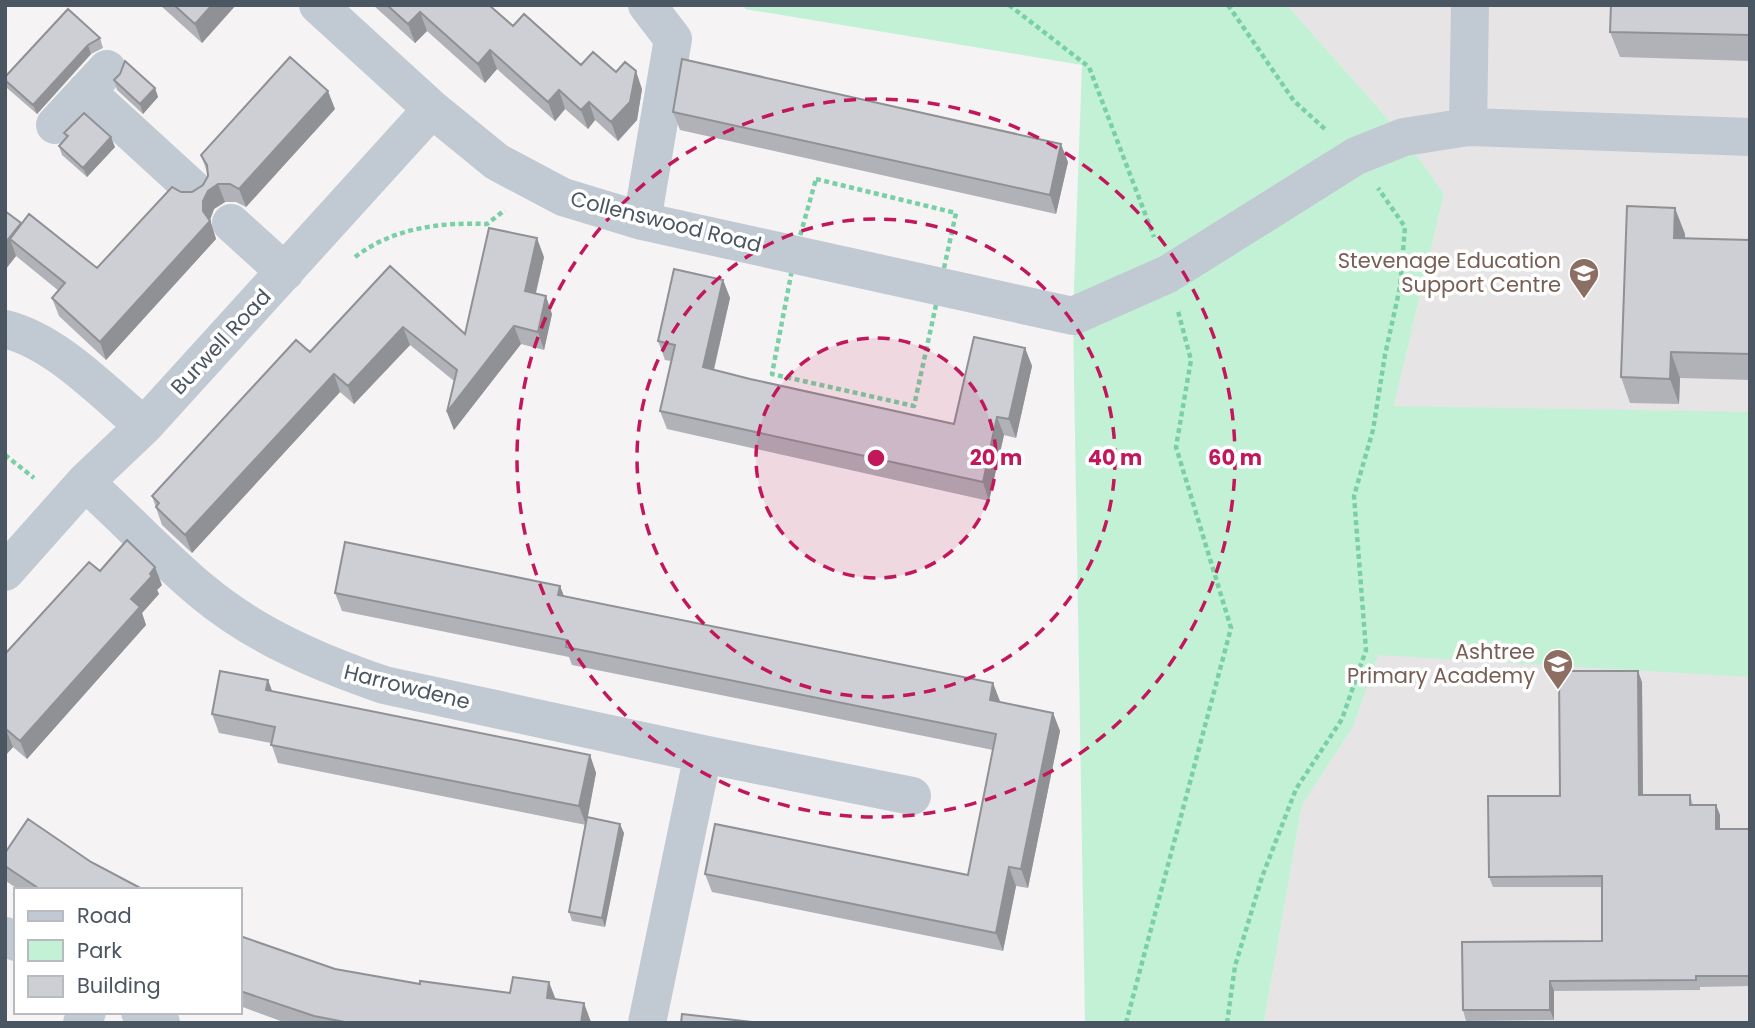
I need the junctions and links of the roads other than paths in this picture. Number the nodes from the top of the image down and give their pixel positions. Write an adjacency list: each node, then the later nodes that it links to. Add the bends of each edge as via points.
1 (318, 5): 4 (street, Collenswood Road)
2 (647, 5): 9 (street, via 673,39)
3 (1470, 5): 6 (street)
4 (432, 109): 9 (street, Collenswood Road, via 498,162 537,185); 11 (street, Burwell Road)
5 (55, 125): 8 (street, via 97,80)
6 (1468, 127): 7 (street); 9 (street, Collenswood Road, via 1404,137 1356,156 1168,274 1073,316)
7 (1750, 137)
8 (193, 189)
9 (642, 220)
10 (231, 223): 11 (street)
11 (285, 272): 13 (street, Burwell Road)
12 (5, 329): 13 (street, via 50,347)
13 (144, 426): 14 (street, Burwell Road)
14 (85, 482): 15 (street, Burwell Road); 16 (street, Harrowdene, via 203,592 242,620 334,668 384,685)
15 (5, 572)
16 (704, 754): 17 (street, Harrowdene); 20 (street)
17 (912, 796)
18 (144, 1014): 19 (street)
19 (161, 1023)
20 (647, 1023)

